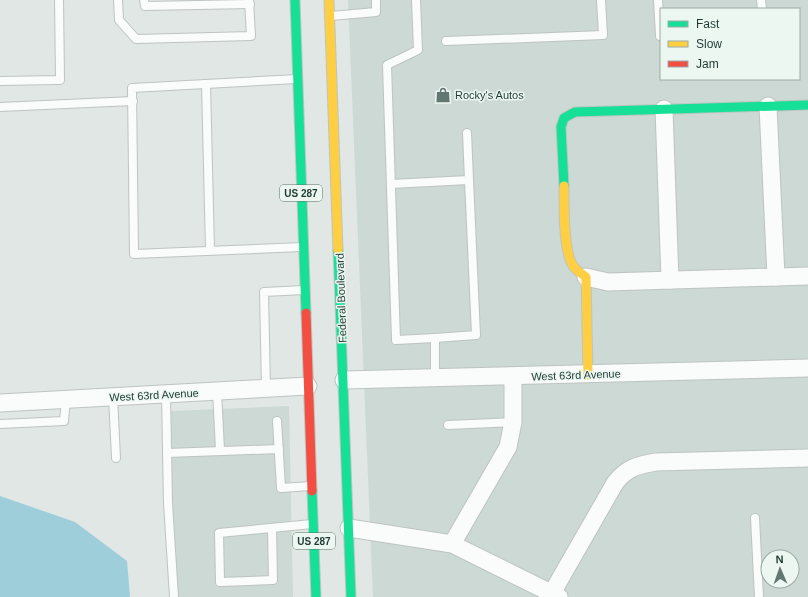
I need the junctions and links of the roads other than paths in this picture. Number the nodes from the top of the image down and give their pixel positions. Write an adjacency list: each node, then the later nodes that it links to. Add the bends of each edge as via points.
1 (59, 0): 15 (lane, via 60,80)
2 (118, 0): 10 (lane, via 119,20 136,39 251,36)
3 (144, 0): 10 (lane, via 144,6)
4 (295, 0): 14 (main road, US 287)
5 (329, 0): 11 (main road, Federal Boulevard / US 287)
6 (376, 0): 11 (lane, via 376,12)
7 (416, 0): 24 (lane, via 418,50 387,65)
8 (601, 0): 13 (lane, via 603,35)
9 (658, 0): 12 (lane)
10 (250, 2)
11 (330, 16): 37 (main road, Federal Boulevard / US 287)
12 (660, 36)
13 (446, 41)
14 (297, 79): 16 (lane); 25 (main road, US 287)
15 (0, 81)
16 (206, 84): 17 (lane, via 132,88); 26 (lane)
17 (133, 101): 19 (lane); 26 (lane, via 134,254)
18 (808, 105): 20 (main road)
19 (0, 106)
20 (768, 106): 21 (main road); 28 (street)
21 (664, 109): 29 (main road, via 575,112 564,118 561,127 566,238 570,262); 30 (street)
22 (467, 132): 23 (lane)
23 (469, 180): 24 (lane); 32 (lane, via 476,335)
24 (391, 184): 32 (lane, via 396,340)
25 (303, 246): 26 (lane); 31 (main road, US 287)
26 (210, 250)
27 (808, 276): 28 (street)
28 (776, 277): 30 (street)
29 (586, 278): 30 (street, via 608,282); 34 (main road)
30 (670, 280)
31 (304, 290): 38 (main road, US 287); 39 (lane, via 264,292)
32 (435, 338): 36 (lane)
33 (808, 368): 34 (street, West 63rd Avenue)
34 (588, 375): 35 (street, West 63rd Avenue)
35 (513, 377): 36 (street, West 63rd Avenue); 46 (street)
36 (435, 378): 37 (street, West 63rd Avenue)
37 (344, 380): 58 (main road, Federal Boulevard / US 287)
38 (308, 386): 39 (street, West 63rd Avenue); 54 (main road, US 287)
39 (266, 389): 40 (street, West 63rd Avenue)
40 (217, 391): 41 (street, West 63rd Avenue); 50 (lane)
41 (166, 394): 42 (street, West 63rd Avenue); 51 (lane)
42 (113, 397): 43 (street, West 63rd Avenue); 52 (lane)
43 (66, 400): 44 (street, West 63rd Avenue); 47 (lane, via 64,421)
44 (0, 403)
45 (277, 421): 49 (lane)
46 (513, 422): 48 (lane); 59 (street, via 508,447)
47 (0, 424)
48 (448, 425)
49 (279, 449): 50 (lane); 54 (lane, via 280,488)
50 (220, 450): 51 (lane)
51 (167, 453): 61 (lane)
52 (116, 458)
53 (808, 458): 60 (street, via 656,462 625,471 615,483)
54 (312, 486): 56 (main road, US 287)
55 (755, 518): 64 (lane)
56 (313, 524): 57 (lane); 62 (main road, US 287)
57 (272, 528): 57 (lane, via 273,580 220,582 219,533)
58 (349, 528): 59 (street); 63 (main road, Federal Boulevard / US 287)
59 (452, 544): 60 (street)
60 (556, 595)
61 (174, 597)
62 (316, 597)
63 (351, 597)
64 (759, 597)

